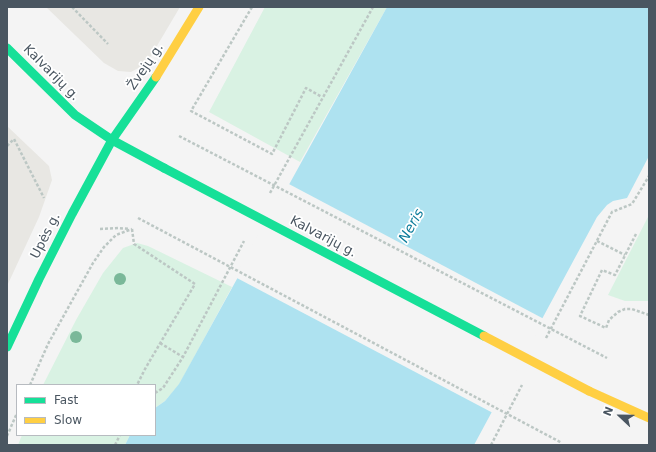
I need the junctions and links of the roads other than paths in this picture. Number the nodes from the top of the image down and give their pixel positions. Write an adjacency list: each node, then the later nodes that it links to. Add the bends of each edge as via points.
1 (199, 7): 3 (main road, Žvejų g., via 156,77)
2 (7, 48): 3 (main road, Kalvarijų g., via 75,115)
3 (112, 140): 4 (main road, Upės g., via 39,279); 5 (main road, Kalvarijų g., bridge, via 589,392)
4 (7, 347)
5 (649, 418)

